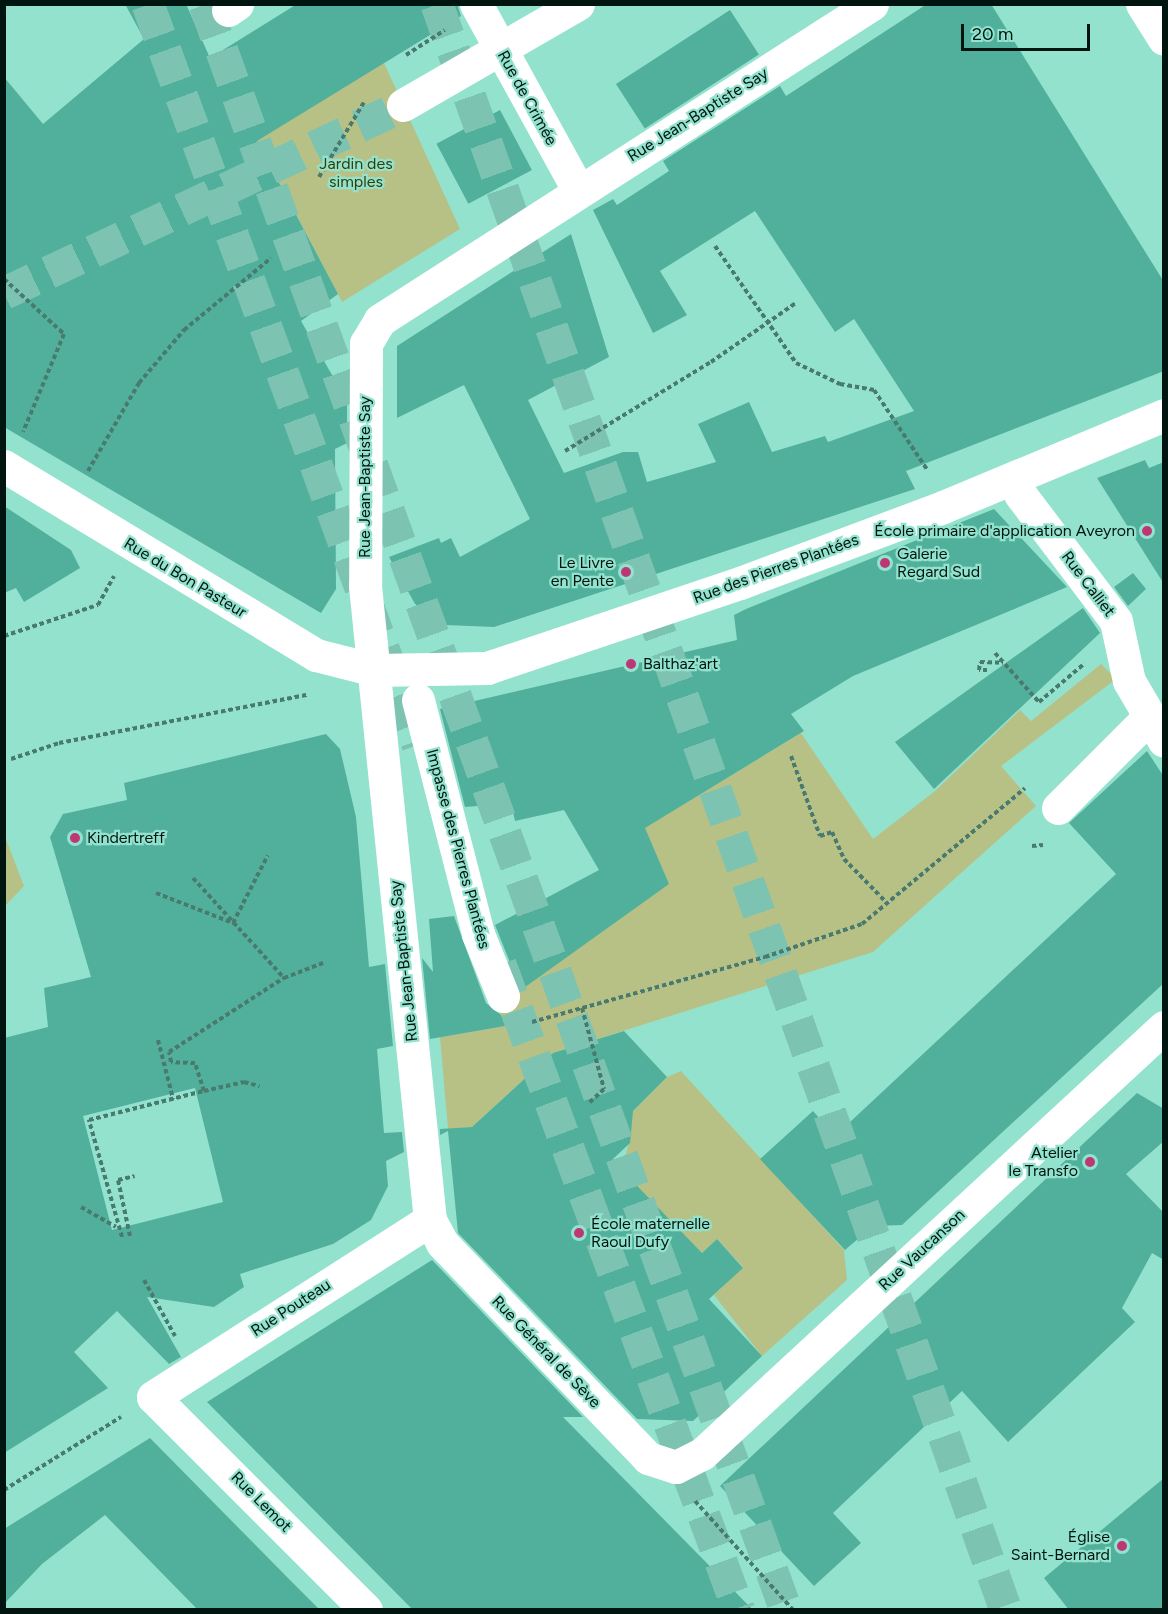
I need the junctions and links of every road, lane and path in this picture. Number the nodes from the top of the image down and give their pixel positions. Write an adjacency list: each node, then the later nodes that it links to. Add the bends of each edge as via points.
1 (578, 4): 4 (street)
2 (872, 4): 5 (street, Rue Jean-Baptiste Say)
3 (480, 11): 5 (street, Rue de Crimée)
4 (403, 105)
5 (579, 191): 22 (street, Rue Jean-Baptiste Say, via 380,320 366,343 365,586)
6 (715, 246): 10 (path)
7 (271, 258): 14 (path, via 231,287 154,365)
8 (4, 279): 13 (path, via 64,333)
9 (796, 303): 10 (path)
10 (768, 323): 12 (path); 15 (path, via 796,363 840,384 874,390)
11 (1164, 415): 22 (street, Rue des Pierres Plantées, via 944,507 539,655 487,668)
12 (565, 451)
13 (12, 453): 22 (street, Rue du Bon Pasteur, via 295,643 316,655)
14 (90, 469)
15 (932, 480)
16 (1020, 494): 18 (street, Rue Calliet, via 1116,621)
17 (117, 570): 19 (path, via 98,605)
18 (1117, 635): 21 (path, via 1039,702); 26 (street, Rue Calliet, via 1130,681)
19 (4, 636)
20 (995, 653): 21 (path)
21 (1004, 663): 23 (path, via 980,662 979,670)
22 (375, 670): 49 (street, Rue Jean-Baptiste Say)
23 (987, 670)
24 (301, 696): 28 (path, via 59,743)
25 (418, 700): 38 (street, Impasse des Pierres Plantées, via 478,934)
26 (1156, 729): 30 (street, Rue Calliet)
27 (791, 756): 34 (path, via 820,836 832,832 844,859)
28 (11, 759)
29 (1021, 789): 34 (path)
30 (1058, 808)
31 (268, 855): 35 (path)
32 (193, 879): 35 (path)
33 (156, 893): 35 (path)
34 (887, 903): 39 (path, via 862,924 841,932)
35 (233, 923): 37 (path)
36 (323, 963): 37 (path)
37 (284, 978): 44 (path, via 169,1052 171,1062 195,1063)
38 (502, 996)
39 (582, 1008): 40 (path); 46 (path, via 604,1089)
40 (521, 1024)
41 (1164, 1027): 57 (street, Rue Vaucanson, via 702,1454)
42 (158, 1040): 45 (path)
43 (259, 1086): 44 (path, via 244,1082)
44 (204, 1091): 45 (path)
45 (173, 1099): 50 (path, via 89,1120)
46 (588, 1104)
47 (135, 1176): 51 (path, via 118,1180)
48 (81, 1207): 50 (path)
49 (430, 1220): 55 (street, Rue Pouteau); 57 (street, Rue Général de Sève, via 442,1243 640,1450)
50 (117, 1227): 52 (path)
51 (130, 1236)
52 (122, 1237)
53 (144, 1280): 54 (path)
54 (181, 1348)
55 (153, 1397): 60 (street, Rue Lemot)
56 (120, 1418): 58 (path)
57 (676, 1467)
58 (4, 1490)
59 (705, 1514): 61 (path)
60 (366, 1610)
61 (793, 1610)

